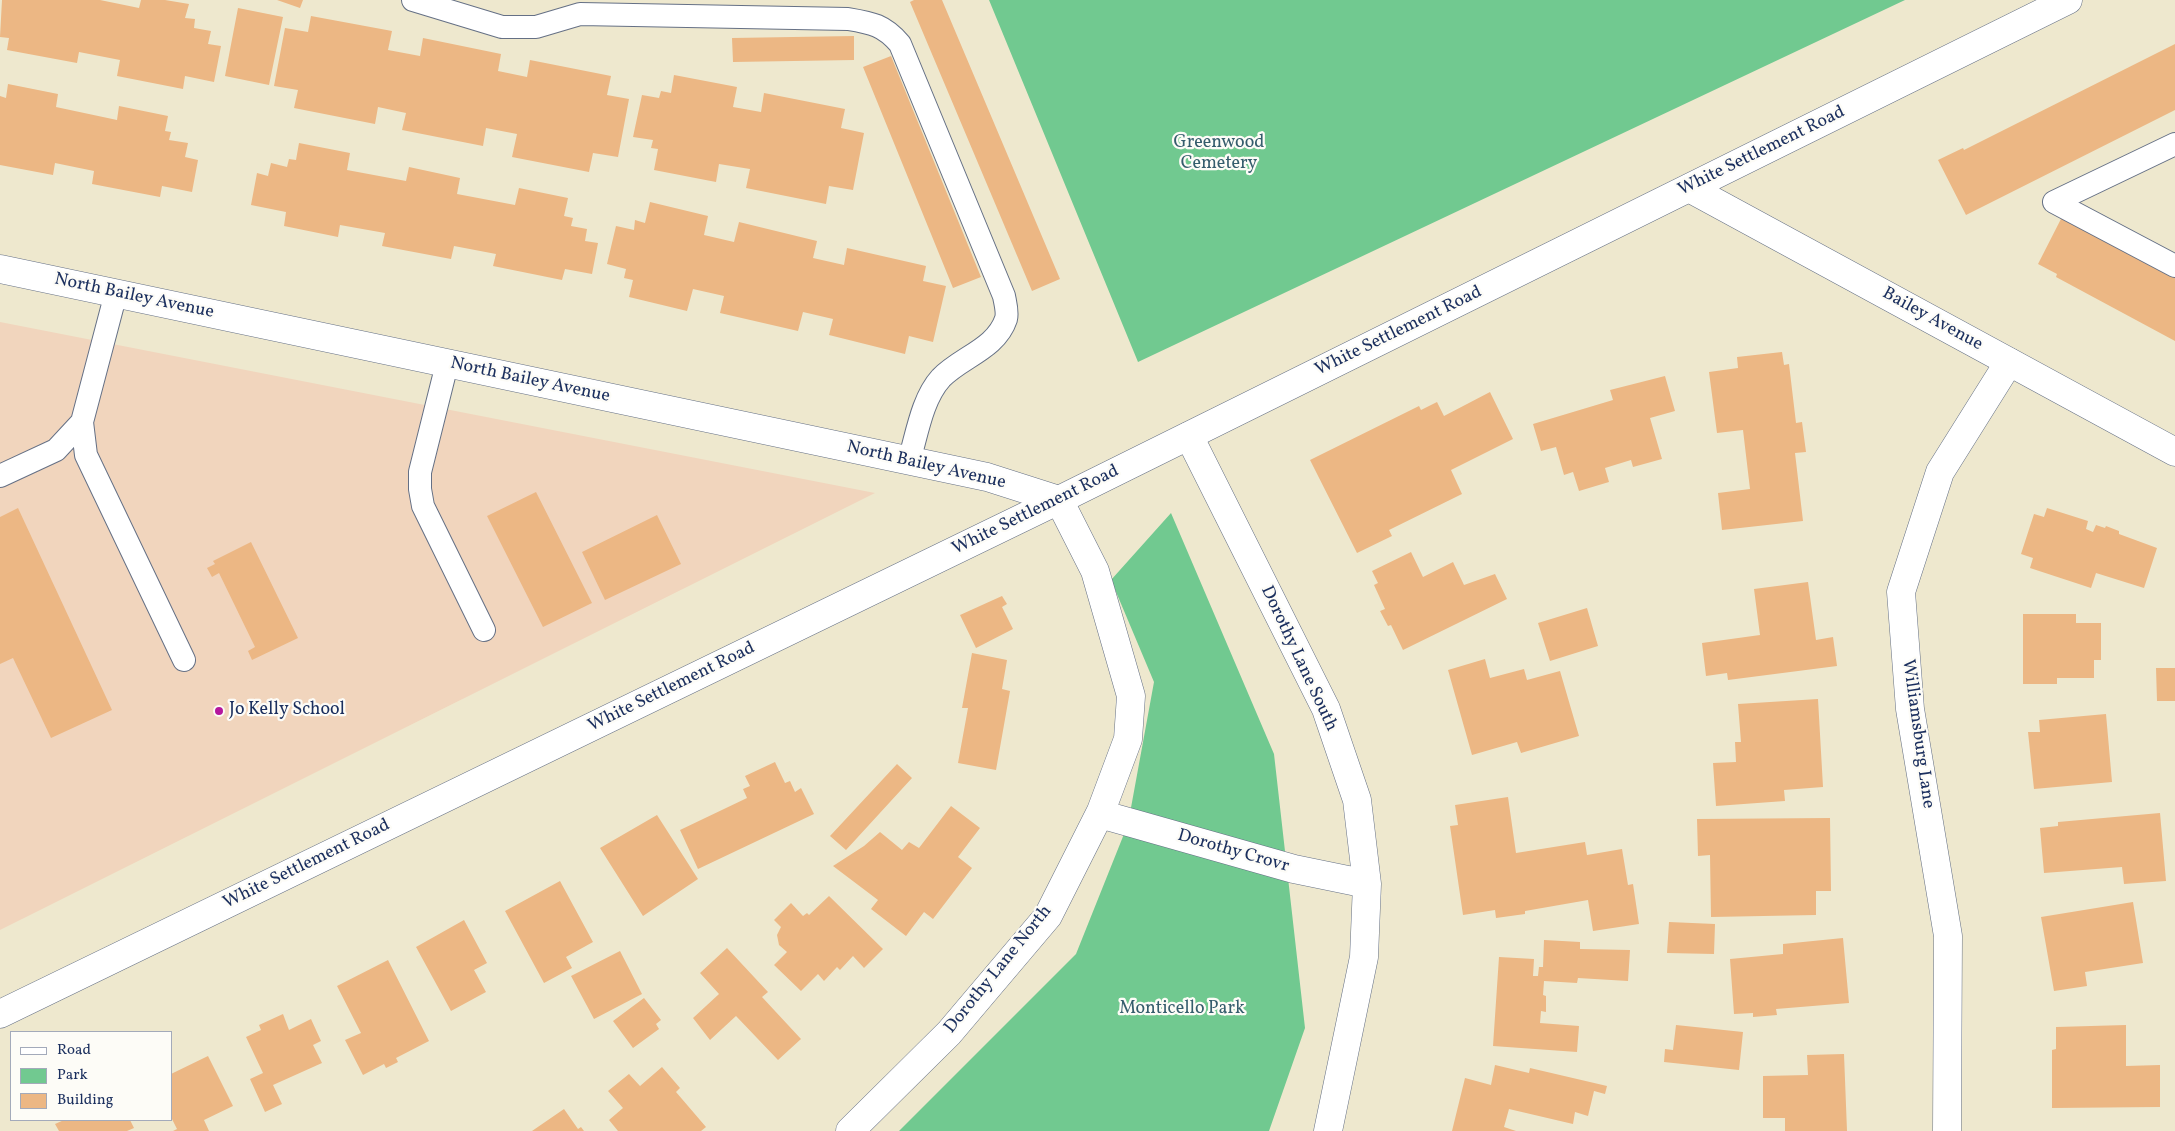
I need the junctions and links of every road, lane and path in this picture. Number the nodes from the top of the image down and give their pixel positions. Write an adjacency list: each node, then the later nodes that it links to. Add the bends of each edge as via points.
1 (413, 0): 13 (lane, via 502,27 536,27 580,14 848,19 874,24 890,32 900,44 1004,296 1006,318 997,335 941,379 926,403)
2 (2068, 0): 4 (street, White Settlement Road)
3 (2175, 144): 5 (lane, via 2054,202)
4 (1689, 188): 8 (street, Bailey Avenue); 11 (street, White Settlement Road)
5 (2175, 266)
6 (0, 269): 7 (street, North Bailey Avenue)
7 (116, 293): 9 (street, North Bailey Avenue); 10 (lane)
8 (2009, 362): 12 (street, Bailey Avenue); 23 (street, Williamsburg Lane, via 1940,472 1901,592 1910,709 1948,936)
9 (447, 364): 13 (street, North Bailey Avenue); 16 (lane, via 420,472 420,489 423,506)
10 (82, 422): 14 (lane, via 56,450); 17 (lane, via 86,455)
11 (1189, 436): 15 (street, White Settlement Road); 19 (street, Dorothy Lane South, via 1326,709 1357,800)
12 (2175, 452)
13 (909, 461): 15 (street, North Bailey Avenue, via 987,477)
14 (0, 476)
15 (1059, 500): 18 (street, Dorothy Lane North, via 1095,571 1131,696 1128,739); 20 (street, White Settlement Road)
16 (484, 630)
17 (184, 660)
18 (1100, 814): 19 (street, Dorothy Crovr, via 1294,869); 21 (street, Dorothy Lane North, via 1048,916 949,1033)
19 (1367, 884): 22 (street, Dorothy Lane South, via 1364,956)
20 (0, 1014)
21 (850, 1131)
22 (1328, 1131)
23 (1946, 1131)

